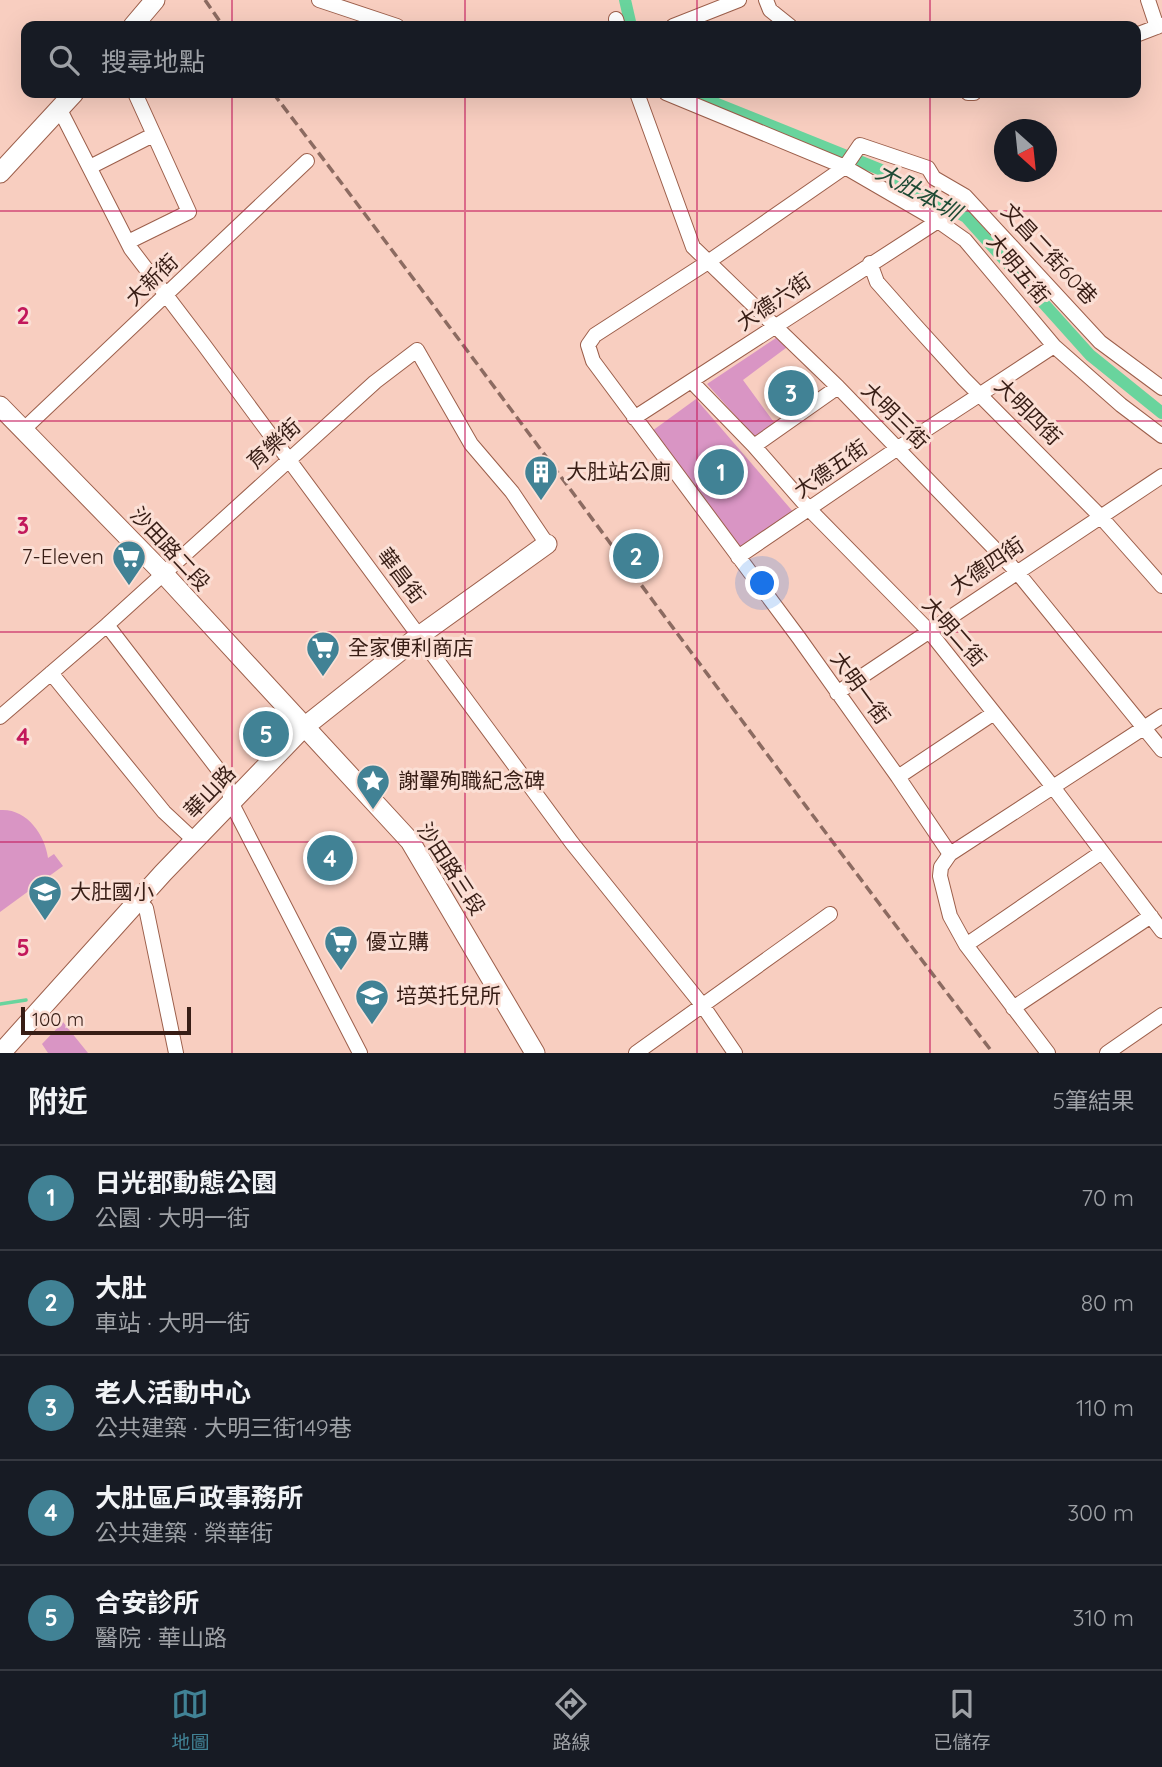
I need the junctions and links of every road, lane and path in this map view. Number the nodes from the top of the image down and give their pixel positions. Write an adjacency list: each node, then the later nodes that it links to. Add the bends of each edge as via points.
1 (155, 0): 6 (street)
2 (319, 0): 7 (street)
3 (739, 0): 8 (street)
4 (766, 0): 9 (street)
5 (1148, 0): 10 (street)
6 (137, 21)
7 (382, 21)
8 (686, 21)
9 (784, 21)
10 (1159, 26): 11 (street)
11 (1141, 33)
12 (69, 98): 16 (street)
13 (137, 98): 17 (street)
14 (639, 98): 24 (street, 大明三街, via 693,247)
15 (678, 98): 20 (street, 大明五街)
16 (59, 108): 19 (street, 華昌街); 21 (street)
17 (153, 135): 19 (street); 23 (street, via 188,212)
18 (307, 161): 26 (street, 大新街)
19 (90, 167): 23 (street, 華昌街)
20 (845, 167): 22 (street, 大明五街); 24 (street); 31 (street, 文昌二街60巷, via 860,145 928,168 934,178 965,196 1100,342)
21 (0, 173)
22 (938, 221): 25 (street, 大德六街); 28 (street, 大明五街, via 965,240)
23 (128, 242): 26 (street, 華昌街)
24 (708, 262): 27 (street, 大明三街); 34 (street, 大明一街, via 595,335 588,345 593,361)
25 (870, 263): 27 (street, 大德六街); 32 (street, 大明四街, via 877,282)
26 (167, 295): 35 (street, 大新街); 39 (street, 華昌街)
27 (777, 326): 29 (street, 大德六街); 30 (street, 大明三街)
28 (1054, 346): 32 (street, 大德五街); 36 (street, 大明五街)
29 (691, 381): 34 (street, 大德六街); 37 (street, 大明二街)
30 (838, 387): 37 (street); 38 (street, 大明三街)
31 (1162, 388)
32 (981, 394): 38 (street, 大德五街); 42 (street, 大明四街)
33 (0, 406): 35 (street, 沙田路二段)
34 (634, 418): 44 (street, 大明一街)
35 (24, 429): 46 (street, 沙田路二段)
36 (1162, 436)
37 (754, 446): 41 (street, 大明二街)
38 (898, 448): 41 (street, 大德五街); 45 (street, 大明三街)
39 (288, 459): 43 (street, 育樂街, via 417,350 471,444 512,492); 46 (street, 育樂街); 50 (street, 華昌街)
40 (1162, 476): 42 (street, 大德四街)
41 (810, 510): 44 (street, 大德五街); 49 (street, 大明二街)
42 (1100, 516): 45 (street, 大德四街); 47 (street, 大明四街)
43 (547, 544): 50 (street, 華山路)
44 (738, 557): 52 (street, 大明一街)
45 (1017, 572): 49 (street, 大德四街); 56 (street, 大明三街)
46 (163, 573): 48 (street, 育樂街); 57 (street, 沙田路二段)
47 (1162, 586)
48 (107, 625): 51 (street, 育樂街); 61 (street, via 227,781)
49 (929, 631): 52 (street, 大德四街); 53 (street, 大明二街)
50 (419, 636): 57 (street, 華山路); 70 (street, 華昌街, via 572,843)
51 (51, 673): 55 (street, 育樂街); 62 (street, via 164,812)
52 (837, 693): 59 (street, 大明一街)
53 (994, 713): 59 (street); 60 (street, 大明二街)
54 (1162, 716): 56 (street)
55 (0, 717)
56 (1145, 727): 58 (street, 大明三街); 60 (street)
57 (303, 728): 61 (street, 華山路); 76 (street, 沙田路三段, via 410,841)
58 (1162, 750)
59 (898, 777): 64 (street, 大明一街)
60 (1054, 787): 63 (street, 大明二街); 64 (street)
61 (231, 802): 62 (street, 華山路); 75 (street)
62 (195, 841): 73 (street, 華山路)
63 (1102, 852): 67 (street, 大明二街); 69 (street)
64 (950, 855): 69 (street, via 940,876 950,916)
65 (146, 908): 74 (street)
66 (830, 914): 70 (street)
67 (1151, 916): 68 (street, 大明二街); 71 (street)
68 (1162, 931)
69 (966, 945): 71 (street)
70 (703, 1006): 77 (street); 78 (street, 華昌街)
71 (1013, 1008): 79 (street)
72 (1162, 1015): 80 (street)
73 (1, 1053)
74 (176, 1053)
75 (360, 1053)
76 (535, 1053)
77 (636, 1053)
78 (735, 1053)
79 (1048, 1053)
80 (1107, 1053)

